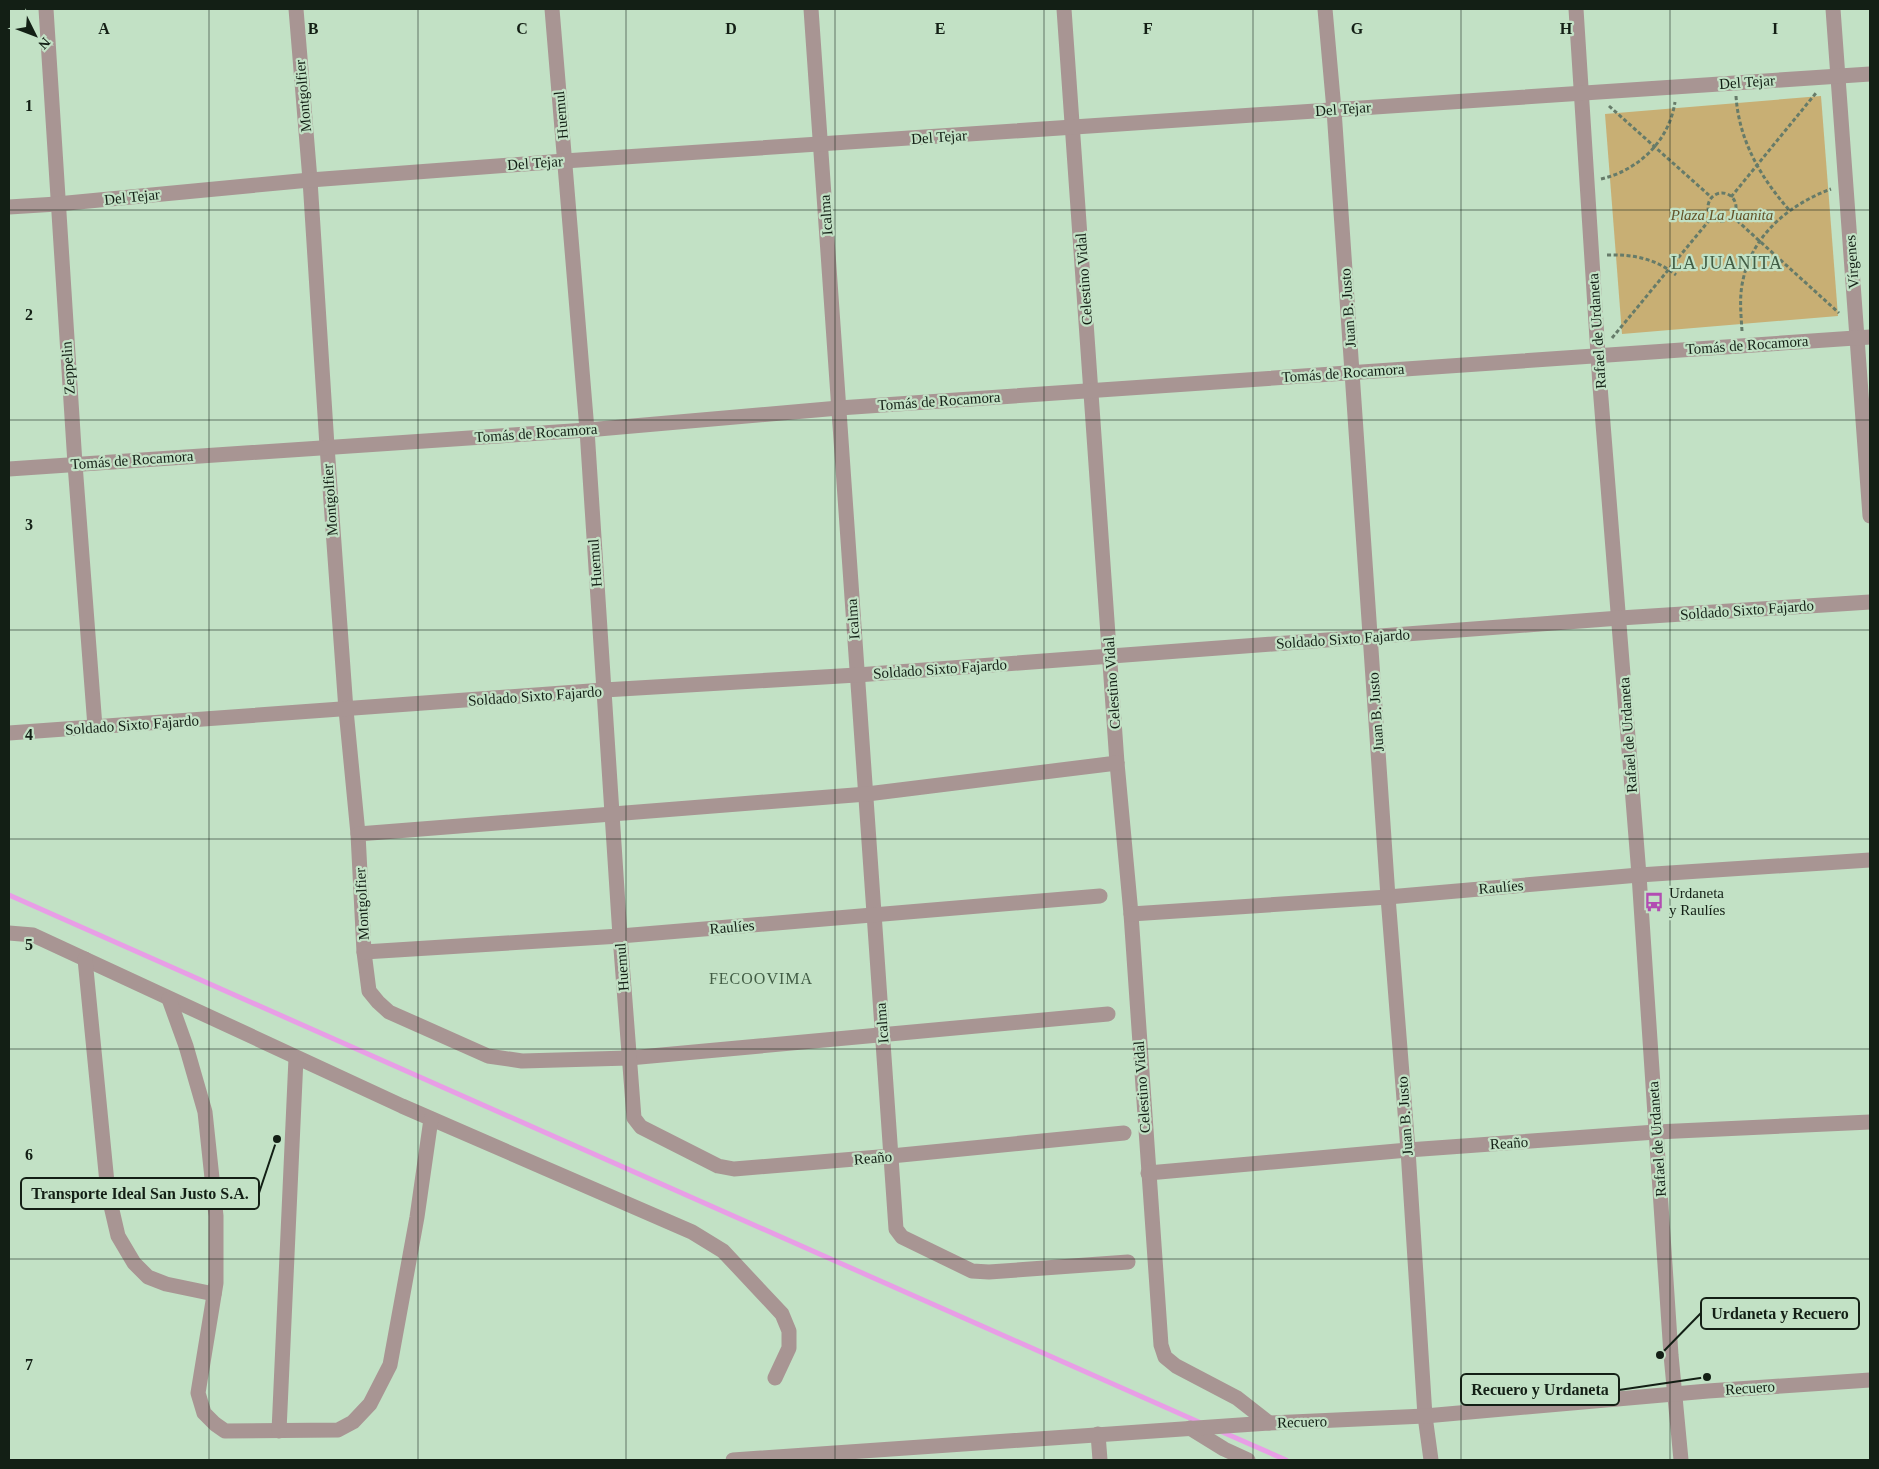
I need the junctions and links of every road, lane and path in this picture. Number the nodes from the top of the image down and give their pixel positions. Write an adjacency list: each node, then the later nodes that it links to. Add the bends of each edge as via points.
1 (46, 9): 25 (street, Zeppelin)
2 (296, 9): 20 (street, Montgolfier)
3 (552, 9): 18 (street, Huemul)
4 (811, 9): 16 (street, Icalma)
5 (1064, 9): 15 (street, Celestino Vidal)
6 (1325, 9): 14 (street, Juan B. Justo)
7 (1576, 9): 13 (street, Rafael de Urdaneta)
8 (1833, 9): 10 (street, Vírgenes)
9 (1870, 74): 10 (street, Del Tejar)
10 (1834, 76): 11 (street, Del Tejar); 19 (path); 22 (street, Vírgenes)
11 (1735, 83): 12 (street, Del Tejar); 19 (path, via 1740,126)
12 (1677, 87): 13 (street, Del Tejar); 17 (path, via 1674,113)
13 (1587, 93): 14 (street, Del Tejar); 17 (path); 21 (street, Rafael de Urdaneta)
14 (1334, 110): 15 (street, Del Tejar); 37 (street, Juan B. Justo)
15 (1073, 128): 16 (street, Del Tejar); 38 (street, Celestino Vidal)
16 (820, 145): 18 (street, Del Tejar); 39 (street, Icalma)
17 (1655, 148): 21 (path, via 1623,171); 24 (path)
18 (564, 161): 20 (street, Del Tejar); 40 (street, Huemul)
19 (1757, 165): 23 (path); 27 (path)
20 (310, 180): 25 (street, Del Tejar); 41 (street, Montgolfier)
21 (1587, 183): 31 (street, Rafael de Urdaneta)
22 (1847, 188): 27 (path, via 1816,195); 34 (street, Vírgenes)
23 (1731, 196): 24 (path, via 1719,193); 28 (path, via 1735,204)
24 (1711, 198): 29 (path, via 1708,206)
25 (58, 204): 26 (street, Del Tejar); 42 (street, Zeppelin)
26 (9, 207)
27 (1790, 211): 30 (path)
28 (1732, 216): 29 (path, via 1720,221); 30 (path)
29 (1712, 217): 32 (path)
30 (1759, 241): 34 (path); 35 (path, via 1743,280 1740,302)
31 (1592, 258): 32 (path, via 1629,255); 36 (street, Rafael de Urdaneta)
32 (1669, 270): 33 (path); 36 (path)
33 (1676, 275)
34 (1862, 334): 35 (street, Tomás de Rocamora); 44 (street, Vírgenes)
35 (1745, 345): 36 (street, Tomás de Rocamora)
36 (1598, 355): 37 (street, Tomás de Rocamora); 46 (street, Rafael de Urdaneta)
37 (1352, 372): 38 (street, Tomás de Rocamora); 47 (street, Juan B. Justo)
38 (1091, 390): 39 (street, Tomás de Rocamora); 48 (street, Celestino Vidal)
39 (839, 408): 40 (street, Tomás de Rocamora); 49 (street, Icalma)
40 (587, 430): 41 (street, Tomás de Rocamora); 50 (street, Huemul)
41 (326, 446): 42 (street, Tomás de Rocamora); 51 (street, Montgolfier)
42 (75, 464): 43 (street, Tomás de Rocamora); 52 (street, Zeppelin)
43 (9, 469)
44 (1870, 516)
45 (1870, 602): 46 (street, Soldado Sixto Fajardo)
46 (1620, 618): 47 (street, Soldado Sixto Fajardo); 59 (street, Rafael de Urdaneta)
47 (1371, 637): 48 (street, Soldado Sixto Fajardo); 61 (street, Juan B. Justo)
48 (1110, 656): 49 (street, Soldado Sixto Fajardo); 54 (street, Celestino Vidal)
49 (857, 675): 50 (street, Soldado Sixto Fajardo); 55 (street, Icalma)
50 (604, 690): 51 (street, Soldado Sixto Fajardo); 56 (street, Huemul)
51 (346, 710): 52 (street, Soldado Sixto Fajardo); 57 (street, Montgolfier)
52 (95, 727): 53 (street, Soldado Sixto Fajardo)
53 (9, 733)
54 (1116, 762): 55 (street); 62 (street, Celestino Vidal)
55 (867, 794): 56 (street); 63 (street, Icalma)
56 (612, 815): 57 (street); 65 (street, Huemul)
57 (358, 834): 66 (street, Montgolfier)
58 (1870, 860): 59 (street, Raulíes)
59 (1639, 875): 61 (street, Raulíes); 76 (street, Rafael de Urdaneta)
60 (1100, 896): 63 (street, Raulíes)
61 (1388, 897): 62 (street, Raulíes); 78 (street, Juan B. Justo)
62 (1131, 914): 80 (street, Celestino Vidal)
63 (874, 916): 65 (street, Raulíes); 70 (street, Icalma)
64 (9, 933): 67 (street, via 33,935)
65 (620, 936): 66 (street, Raulíes); 72 (street, Huemul)
66 (364, 952): 72 (street, Montgolfier, via 369,991 389,1012 488,1056 522,1061)
67 (85, 959): 68 (street); 82 (street, via 108,1193 118,1236 134,1263 148,1277)
68 (169, 998): 71 (street); 82 (street, via 205,1112 216,1216)
69 (1108, 1014): 70 (street)
70 (883, 1035): 72 (street); 79 (street, Icalma)
71 (296, 1058): 74 (street); 89 (street)
72 (629, 1058): 73 (street, Huemul)
73 (634, 1118): 79 (street, Reaño, via 650,1132 718,1166 734,1169)
74 (431, 1119): 83 (street, via 692,1232 722,1251 782,1314 789,1331 789,1348); 89 (street, via 418,1217 390,1365 370,1404 353,1422 338,1430)
75 (1870, 1122): 76 (street, Reaño)
76 (1656, 1132): 78 (street, Reaño); 85 (street, Rafael de Urdaneta)
77 (1124, 1133): 79 (street, Reaño)
78 (1408, 1150): 80 (street, Reaño); 86 (street, Juan B. Justo)
79 (891, 1156): 81 (street, Icalma, via 896,1229 902,1237 972,1271)
80 (1148, 1172): 87 (street, Celestino Vidal, via 1161,1345 1165,1357 1237,1398)
81 (1128, 1262)
82 (214, 1294): 89 (street, via 198,1393 204,1413 225,1431)
83 (775, 1378)
84 (1870, 1380): 85 (street, Recuero)
85 (1675, 1395): 86 (street, Recuero); 96 (street, Rafael de Urdaneta)
86 (1425, 1416): 87 (street, Recuero); 95 (street, Juan B. Justo)
87 (1269, 1423): 88 (street, Recuero)
88 (1190, 1428): 90 (street, Recuero); 94 (street)
89 (279, 1431)
90 (1098, 1434): 92 (street, Recuero); 93 (street)
91 (733, 1460): 92 (street, Recuero)
92 (753, 1460)
93 (1100, 1460)
94 (1248, 1460)
95 (1431, 1460)
96 (1681, 1460)

